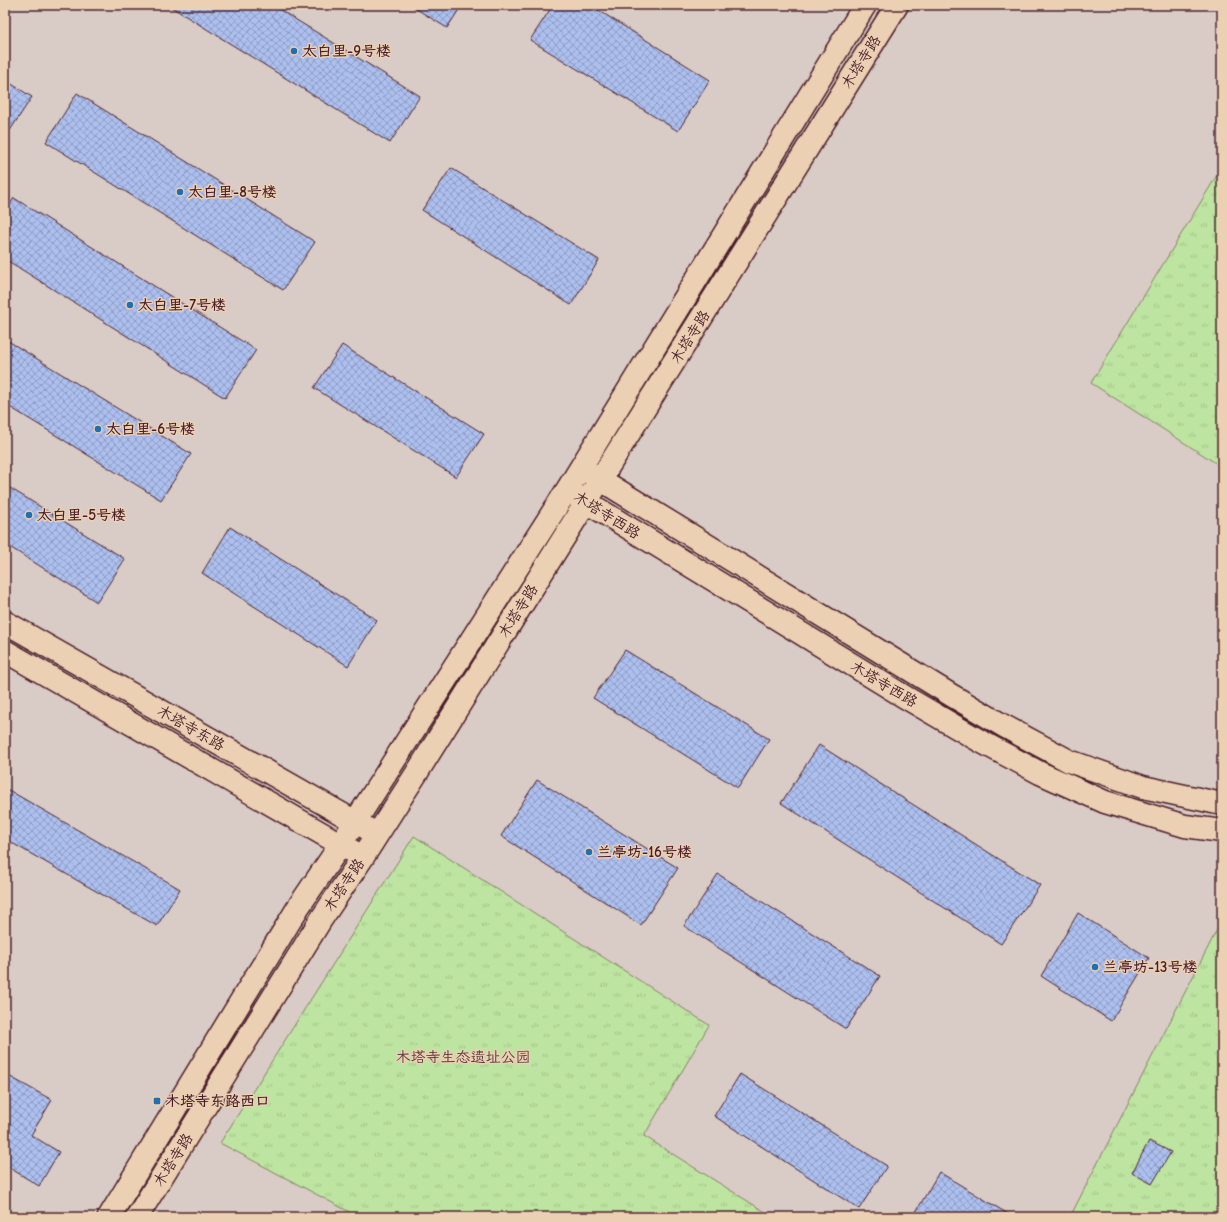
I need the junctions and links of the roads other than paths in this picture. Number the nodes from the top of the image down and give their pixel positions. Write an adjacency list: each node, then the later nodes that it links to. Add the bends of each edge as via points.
1 (865, 5): 3 (street, 木塔寺路)
2 (897, 5): 4 (street, 木塔寺路)
3 (580, 467): 4 (street, 木塔寺西路); 5 (street, 木塔寺路)
4 (601, 480): 6 (street, 木塔寺路); 9 (street, 木塔寺西路, via 951,695 1069,761 1143,787)
5 (567, 490): 6 (street, 木塔寺西路); 10 (street, 木塔寺路)
6 (587, 502): 11 (street, 木塔寺西路, via 905,697 1040,773 1105,802 1185,826); 12 (street, 木塔寺路)
7 (5, 622): 10 (street, 木塔寺东路)
8 (5, 651): 13 (street, 木塔寺东路)
9 (1222, 804)
10 (355, 822): 12 (street, 木塔寺东路); 13 (street, 木塔寺路)
11 (1222, 831)
12 (378, 834): 14 (street, 木塔寺路)
13 (341, 844): 14 (street, 木塔寺东路); 15 (street, 木塔寺路, via 299,906)
14 (363, 857): 16 (street, 木塔寺路, via 322,918)
15 (109, 1217)
16 (138, 1217)

